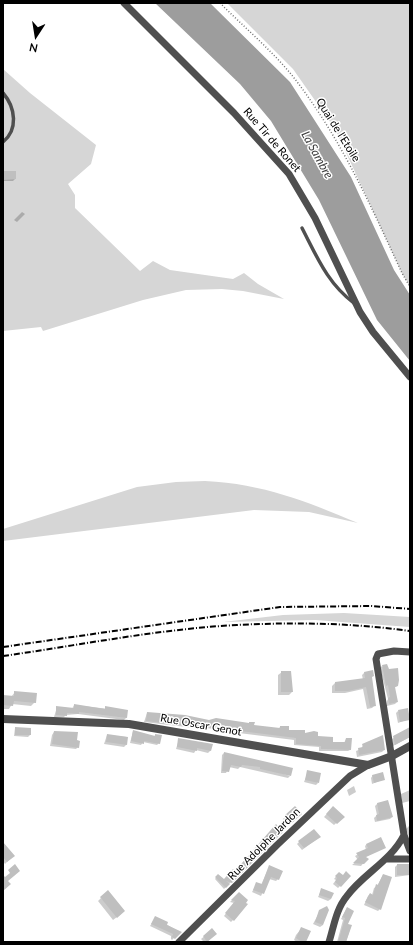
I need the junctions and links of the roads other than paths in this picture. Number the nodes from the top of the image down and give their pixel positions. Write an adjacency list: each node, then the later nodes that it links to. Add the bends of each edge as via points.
1 (124, 3): 5 (street, Rue Tir de Ronet, via 234,113 289,174 315,218)
2 (3, 93): 3 (lane, via 10,105 14,123 11,134)
3 (3, 142)
4 (302, 228): 5 (lane, via 327,276 335,287)
5 (356, 304): 6 (street, Rue Tir de Ronet, via 373,332)
6 (410, 377)
7 (410, 652): 10 (street, via 378,654 376,659)
8 (3, 719): 11 (street, Rue Oscar Genot, via 129,724)
9 (410, 746): 10 (street)
10 (392, 756): 11 (street); 12 (street)
11 (368, 765): 16 (street, Rue Adolphe Jardon, via 350,776)
12 (404, 836): 13 (street); 14 (street)
13 (410, 851)
14 (386, 859): 15 (street); 17 (street, via 347,896 337,913)
15 (410, 859)
16 (179, 942)
17 (329, 942)

